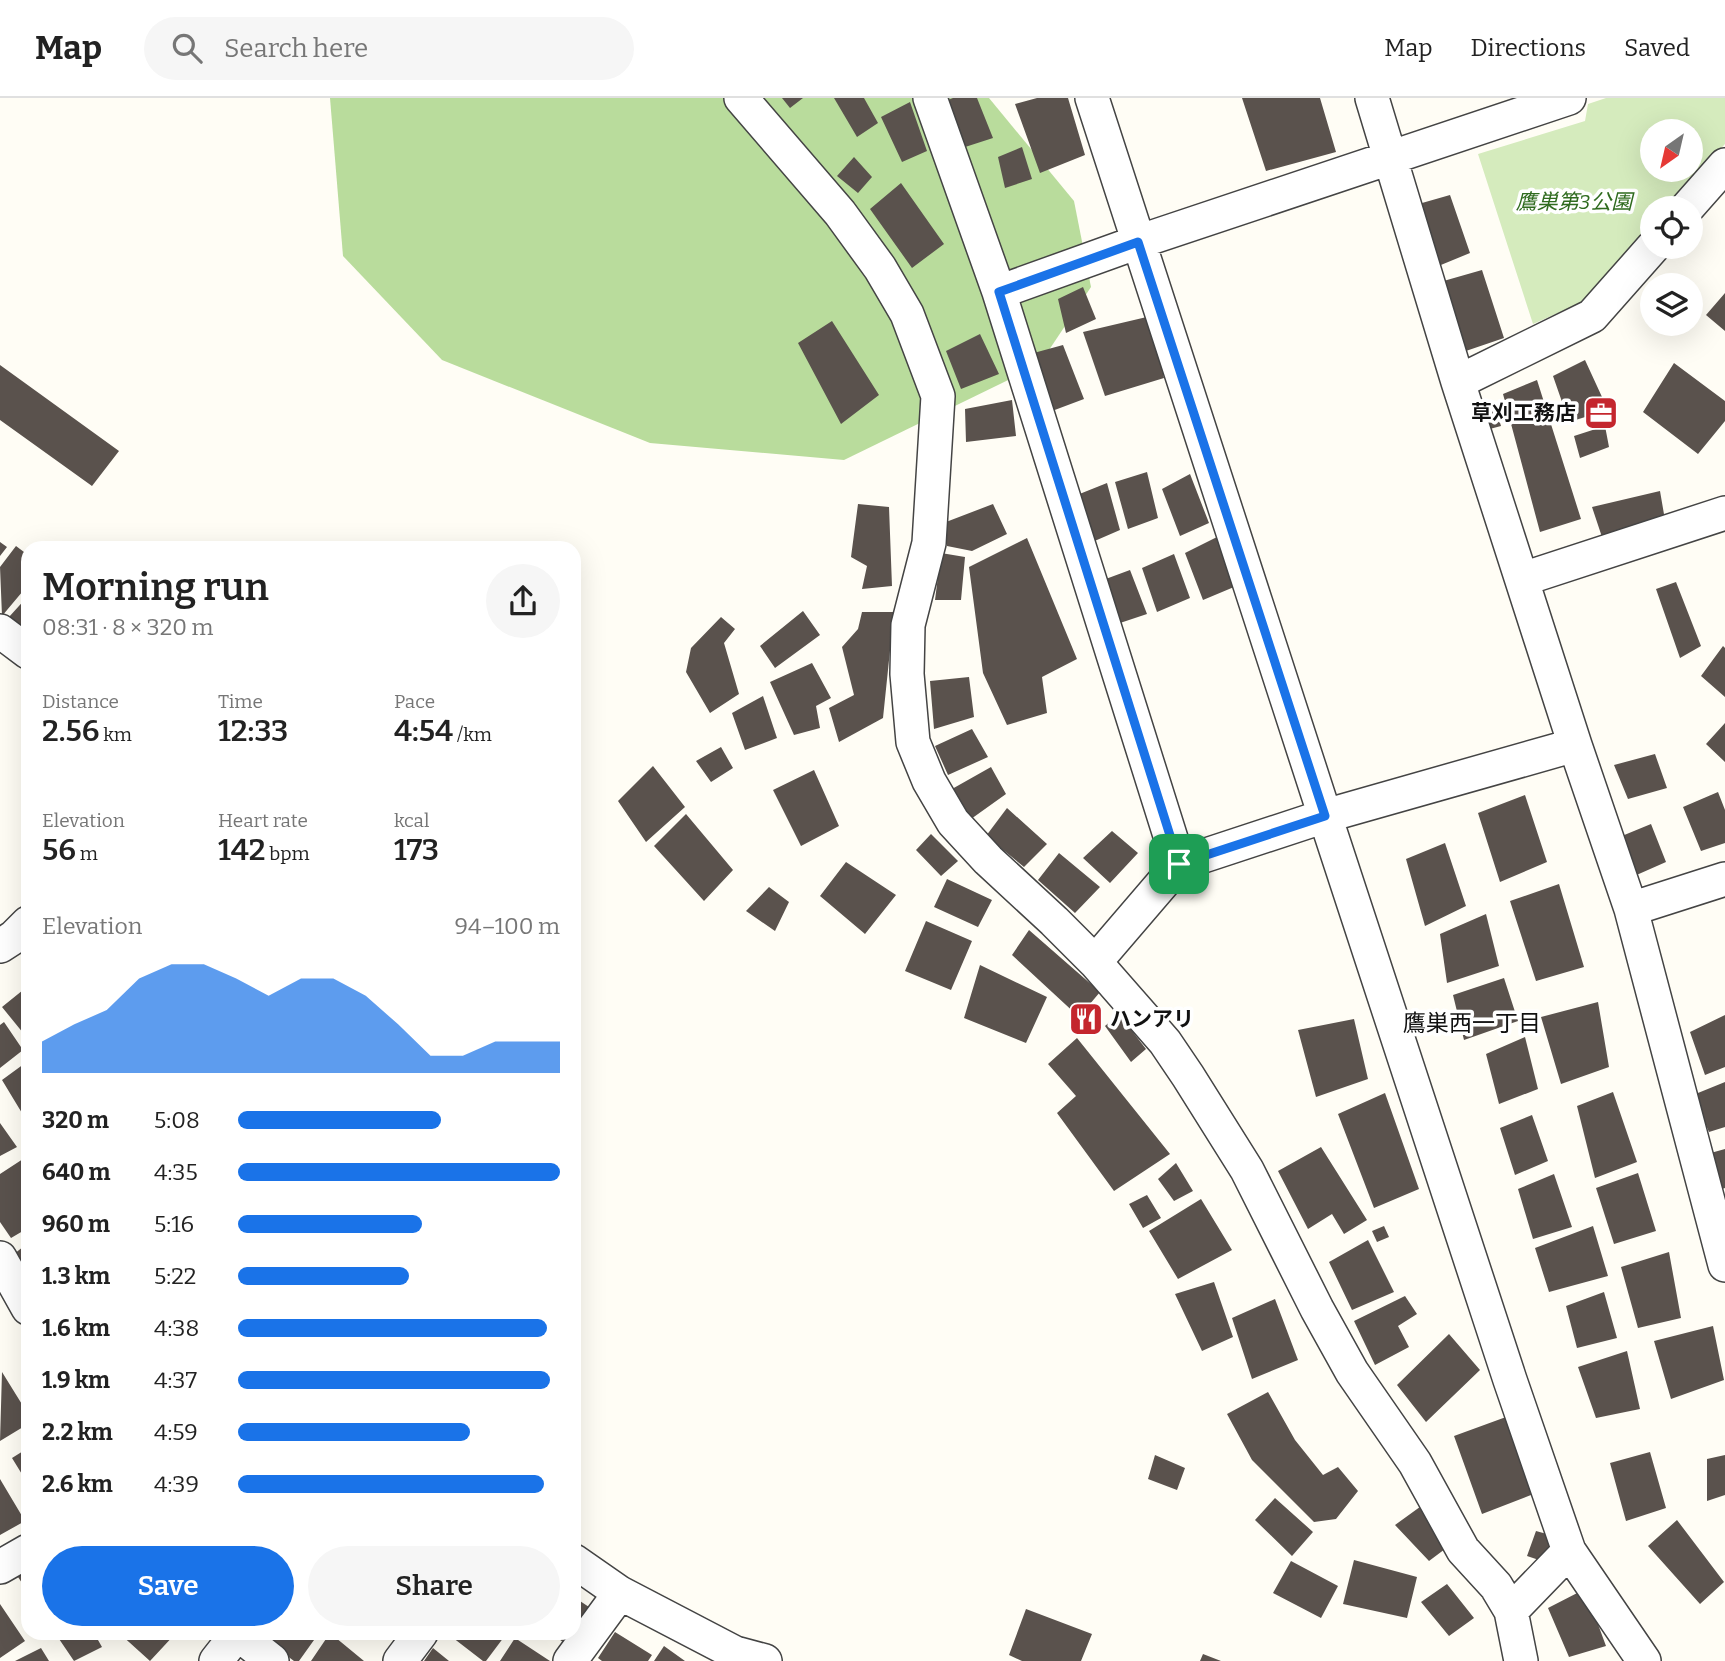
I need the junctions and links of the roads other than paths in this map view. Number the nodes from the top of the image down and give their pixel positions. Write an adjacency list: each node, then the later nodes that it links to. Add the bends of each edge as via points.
1 (741, 98): 22 (street, via 840,213 880,268 907,314 938,396 929,543 908,625 908,694 919,760 953,822)
2 (930, 98): 11 (street)
3 (1092, 98): 9 (street)
4 (1372, 98): 6 (street)
5 (1569, 98): 6 (street)
6 (1392, 159): 9 (street); 12 (street)
7 (1725, 165): 8 (street)
8 (1698, 196)
9 (1138, 242): 11 (street); 18 (street)
10 (1642, 259): 12 (street, via 1591,316)
11 (999, 292): 19 (street)
12 (1458, 382): 14 (street)
13 (1725, 513): 14 (street)
14 (1523, 579): 17 (street)
15 (0, 631): 16 (street)
16 (21, 647)
17 (1575, 745): 18 (street); 21 (street)
18 (1325, 816): 19 (street); 26 (street)
19 (1179, 864): 22 (street)
20 (1725, 879): 21 (street)
21 (1632, 909): 24 (street)
22 (1095, 962): 31 (street, via 1166,1042 1219,1122 1352,1372 1415,1463 1463,1550 1496,1586)
23 (0, 1258): 25 (street)
24 (1725, 1265)
25 (21, 1296)
26 (1569, 1551): 31 (street); 41 (street)
27 (21, 1555): 29 (street)
28 (581, 1566): 30 (street)
29 (0, 1567)
30 (620, 1593): 35 (street); 39 (street)
31 (1511, 1611): 40 (street)
32 (232, 1640): 36 (street)
33 (246, 1640): 37 (street)
34 (416, 1640): 38 (street)
35 (743, 1658)
36 (216, 1661)
37 (272, 1661)
38 (400, 1661)
39 (570, 1661)
40 (1521, 1661)
41 (1644, 1661)

